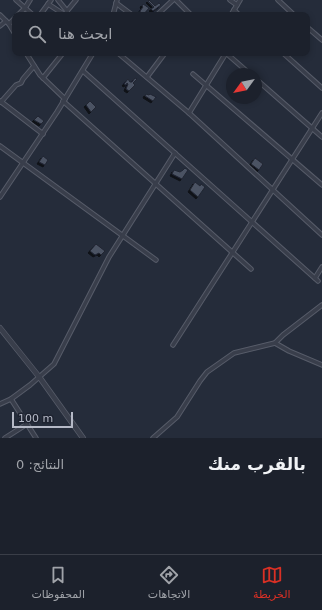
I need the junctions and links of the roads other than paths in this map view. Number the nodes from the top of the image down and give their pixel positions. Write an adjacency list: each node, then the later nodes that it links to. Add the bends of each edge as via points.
1 (16, 0): 14 (street)
2 (30, 0): 14 (street)
3 (50, 0): 12 (street)
4 (58, 0): 20 (street)
5 (76, 0): 21 (street)
6 (173, 0): 24 (street)
7 (176, 0): 25 (street)
8 (230, 0): 13 (street)
9 (240, 0): 13 (street)
10 (278, 0): 26 (street)
11 (116, 1): 22 (street); 23 (street)
12 (48, 4): 18 (street); 19 (street)
13 (237, 6): 15 (street)
14 (24, 8): 16 (street); 17 (street)
15 (234, 10)
16 (21, 12)
17 (29, 12)
18 (42, 12)
19 (62, 12)
20 (65, 12)
21 (67, 12)
22 (114, 12)
23 (129, 12)
24 (160, 12)
25 (188, 12)
26 (291, 12)
27 (0, 15): 29 (street)
28 (12, 20): 29 (street)
29 (7, 22): 30 (street); 31 (street)
30 (0, 26)
31 (12, 30)
32 (310, 30): 33 (street)
33 (322, 40)
34 (29, 56): 42 (street)
35 (61, 56): 47 (street)
36 (91, 56): 44 (street)
37 (122, 56): 46 (street)
38 (163, 56): 46 (street)
39 (224, 56): 49 (street)
40 (229, 56): 43 (street)
41 (286, 56): 50 (street)
42 (34, 66): 47 (street); 52 (street, via 21,83)
43 (243, 68)
44 (83, 71): 51 (street); 59 (street)
45 (193, 74): 49 (street)
46 (147, 77): 53 (street)
47 (43, 78): 51 (street)
48 (262, 84): 55 (street)
49 (206, 85): 53 (street); 60 (street)
50 (322, 88)
51 (64, 100): 56 (street); 62 (street)
52 (1, 101): 56 (street)
53 (188, 113): 64 (street)
54 (322, 114): 55 (street)
55 (313, 129): 57 (street); 60 (street)
56 (43, 134): 61 (street)
57 (322, 137)
58 (0, 146): 61 (street)
59 (175, 153): 62 (street); 66 (street)
60 (293, 158): 63 (street); 64 (street)
61 (23, 163): 65 (street); 68 (street)
62 (156, 184): 68 (street); 69 (street)
63 (322, 185)
64 (273, 190): 66 (street); 67 (street)
65 (1, 194)
66 (252, 222): 69 (street); 73 (street)
67 (322, 235)
68 (123, 236): 70 (street); 80 (street, via 109,257 54,364)
69 (233, 252): 72 (street); 78 (street)
70 (156, 260)
71 (322, 267): 73 (street)
72 (251, 269)
73 (315, 278): 74 (street)
74 (318, 281)
75 (322, 305): 77 (street)
76 (0, 328): 80 (street)
77 (275, 343): 79 (street); 87 (street, via 234,353 208,372 177,417)
78 (174, 345)
79 (322, 365)
80 (39, 378): 81 (street); 86 (street)
81 (10, 399): 82 (street); 83 (street)
82 (0, 404)
83 (27, 424): 84 (street); 85 (street)
84 (5, 438)
85 (36, 438)
86 (83, 438)
87 (153, 438)

